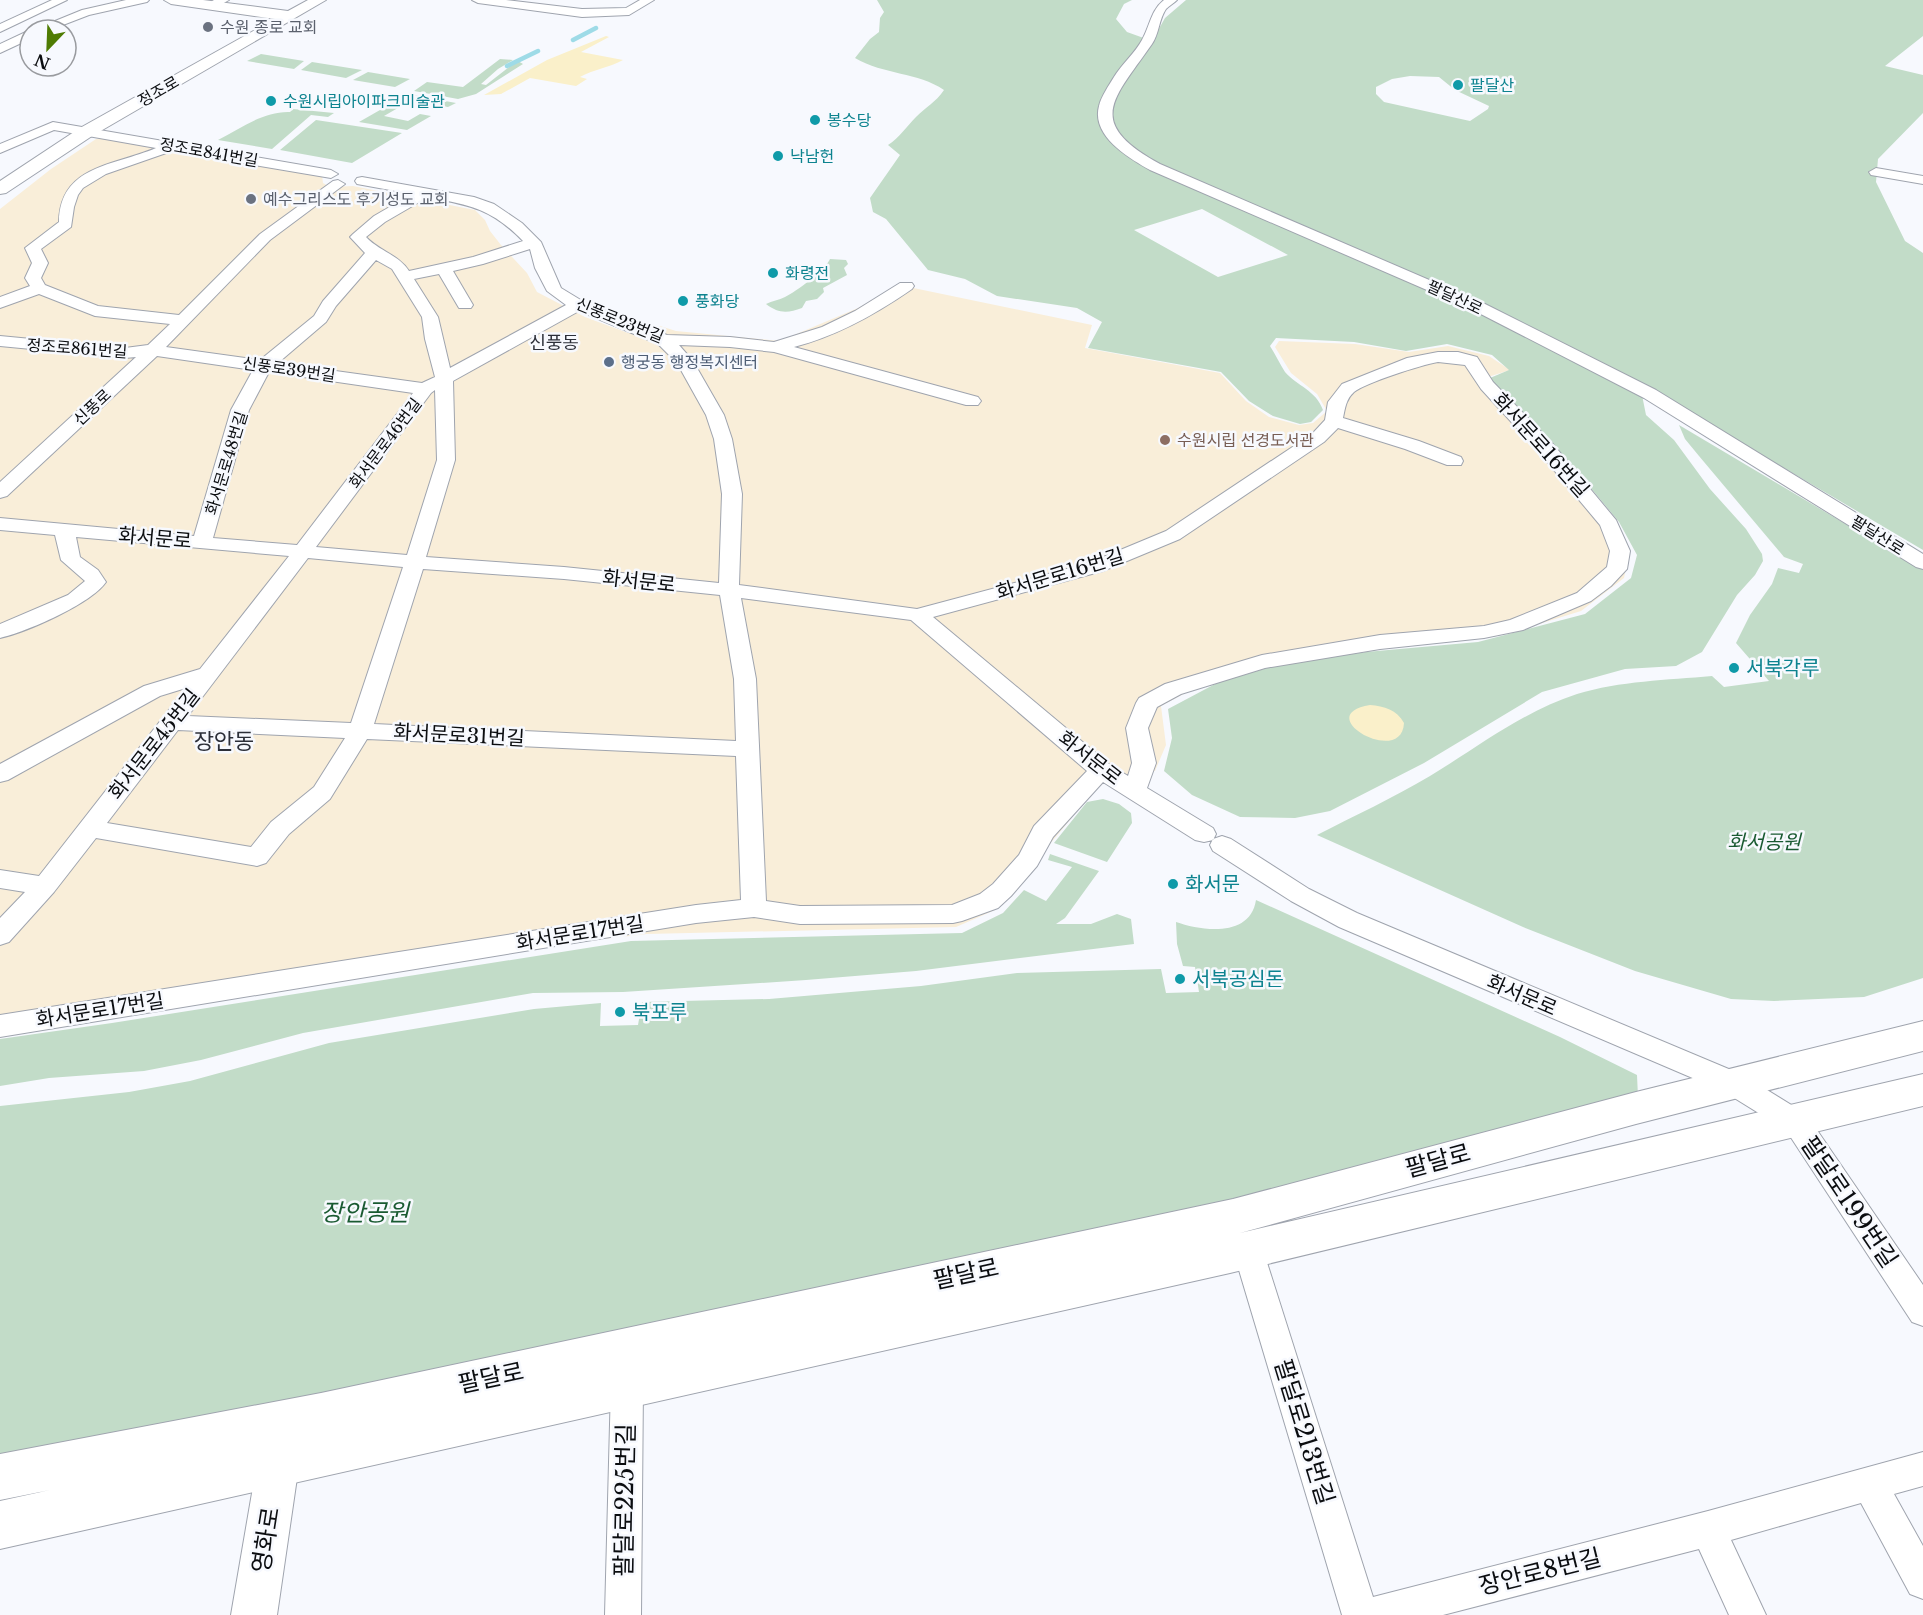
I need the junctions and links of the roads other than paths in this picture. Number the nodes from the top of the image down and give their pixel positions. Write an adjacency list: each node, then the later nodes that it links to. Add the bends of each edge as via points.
1 (61, 0): 12 (street)
2 (143, 0): 11 (street)
3 (171, 0): 9 (street)
4 (319, 0): 10 (street, 정조로)
5 (478, 0): 8 (street)
6 (648, 0): 8 (street, via 629,12 557,12)
7 (1172, 0): 49 (street, 팔달산로, via 1161,8 1148,41 1120,76 1105,105 1106,123 1130,153 1479,307 1650,394)
8 (514, 2)
9 (217, 3): 10 (street)
10 (289, 16): 15 (street, 정조로)
11 (70, 18)
12 (0, 28)
13 (18, 40): 14 (street)
14 (0, 48)
15 (86, 132): 16 (street, 정조로841번길); 17 (street, 정조로841번길, via 52,126); 21 (street, 정조로)
16 (172, 146): 19 (street, 정조로841번길); 28 (street, via 97,171 80,182 64,212 66,224 33,248 40,263 33,278)
17 (0, 149)
18 (1876, 172): 20 (street)
19 (334, 179): 22 (street, 신풍로23번길, via 355,173); 32 (street, 신풍로, via 265,237)
20 (1923, 180)
21 (0, 189)
22 (424, 193): 23 (street, 신풍로23번길, via 489,207 517,226); 24 (street, via 367,225 358,237)
23 (533, 243): 25 (street); 31 (street, 신풍로23번길, via 555,291)
24 (375, 253): 26 (street, via 398,266); 37 (street, 화서문로48번길, via 320,319)
25 (443, 268): 26 (street); 30 (street)
26 (406, 276): 38 (street, via 430,317)
27 (906, 286): 35 (street, 신풍로23번길, via 836,326 802,341)
28 (39, 288): 29 (street); 32 (street, via 94,311)
29 (0, 303)
30 (465, 305)
31 (578, 305): 33 (street, 신풍로23번길); 38 (street, 화서문로46번길)
32 (182, 320): 36 (street, 신풍로)
33 (664, 340): 35 (street, 신풍로23번길); 50 (street, via 684,361 715,415 723,439 732,494)
34 (0, 341): 36 (street, 정조로861번길, via 125,353)
35 (775, 346): 40 (street, 신풍로23번길)
36 (153, 350): 37 (street, 신풍로39번길); 43 (street, 신풍로)
37 (264, 366): 39 (street, 신풍로39번길); 46 (street, 화서문로48번길, via 240,410)
38 (444, 379): 39 (street, 화서문로46번길); 48 (street, via 446,460)
39 (425, 389): 47 (street, 화서문로46번길)
40 (972, 401)
41 (1334, 421): 42 (street); 51 (street, 화서문로16번길, via 1308,444 1173,535 1096,567); 59 (street, 화서문로16번길, via 1341,395 1370,378 1438,357 1471,362 1609,524 1620,550 1617,569 1584,597 1516,626 1380,642 1262,662 1173,689 1147,703 1137,728 1144,763)
42 (1454, 461)
43 (2, 486)
44 (0, 524): 45 (street, 화서문로)
45 (64, 530): 46 (street, 화서문로); 52 (street, via 71,560 96,582 75,598)
46 (202, 543): 47 (street, 화서문로)
47 (304, 550): 48 (street, 화서문로); 53 (street, 화서문로45번길)
48 (414, 562): 50 (street, 화서문로); 55 (street)
49 (1923, 563)
50 (729, 590): 51 (street, 화서문로); 56 (street, via 744,679)
51 (917, 615): 57 (street, 화서문로)
52 (0, 632)
53 (209, 674): 54 (street, 화서문로45번길); 58 (street, via 153,691)
54 (171, 722): 55 (street, 화서문로31번길); 60 (street, 화서문로45번길)
55 (360, 731): 56 (street, 화서문로31번길); 60 (street, via 322,793 280,828 257,857)
56 (747, 748): 63 (street)
57 (1101, 770): 59 (street, 화서문로); 63 (street, 화서문로17번길, via 1043,832 1028,860 989,901 953,914 800,915)
58 (0, 774)
59 (1134, 791): 67 (street, 화서문로, via 1300,895 1348,920)
60 (89, 828): 62 (street, 화서문로45번길)
61 (0, 879): 62 (street)
62 (45, 886): 64 (street, 화서문로45번길)
63 (754, 908): 65 (street, 화서문로17번길, via 696,914)
64 (0, 935)
65 (0, 1026)
66 (1923, 1036): 67 (main road, 팔달로)
67 (1733, 1083): 71 (street, 화서문로); 77 (main road, 팔달로, via 1233,1216 321,1415)
68 (1923, 1090): 69 (main road, 팔달로)
69 (1865, 1104): 70 (main road); 71 (main road, 팔달로)
70 (1923, 1111)
71 (1796, 1122): 72 (main road, 팔달로); 73 (street, 팔달로199번길)
72 (1248, 1250): 74 (main road, 팔달로); 84 (street, 팔달로213번길)
73 (1923, 1312)
74 (627, 1386): 75 (main road, 팔달로); 83 (street, 팔달로225번길)
75 (278, 1464): 79 (main road, 팔달로); 82 (street, 영화로)
76 (1923, 1469): 78 (street, 장안로8번길)
77 (0, 1477)
78 (1869, 1483): 80 (street, 장안로8번길); 81 (street)
79 (0, 1525)
80 (1708, 1529): 85 (street, 장안로8번길); 86 (street)
81 (1923, 1581)
82 (254, 1615)
83 (623, 1615)
84 (1360, 1615)
85 (1373, 1615)
86 (1749, 1615)

